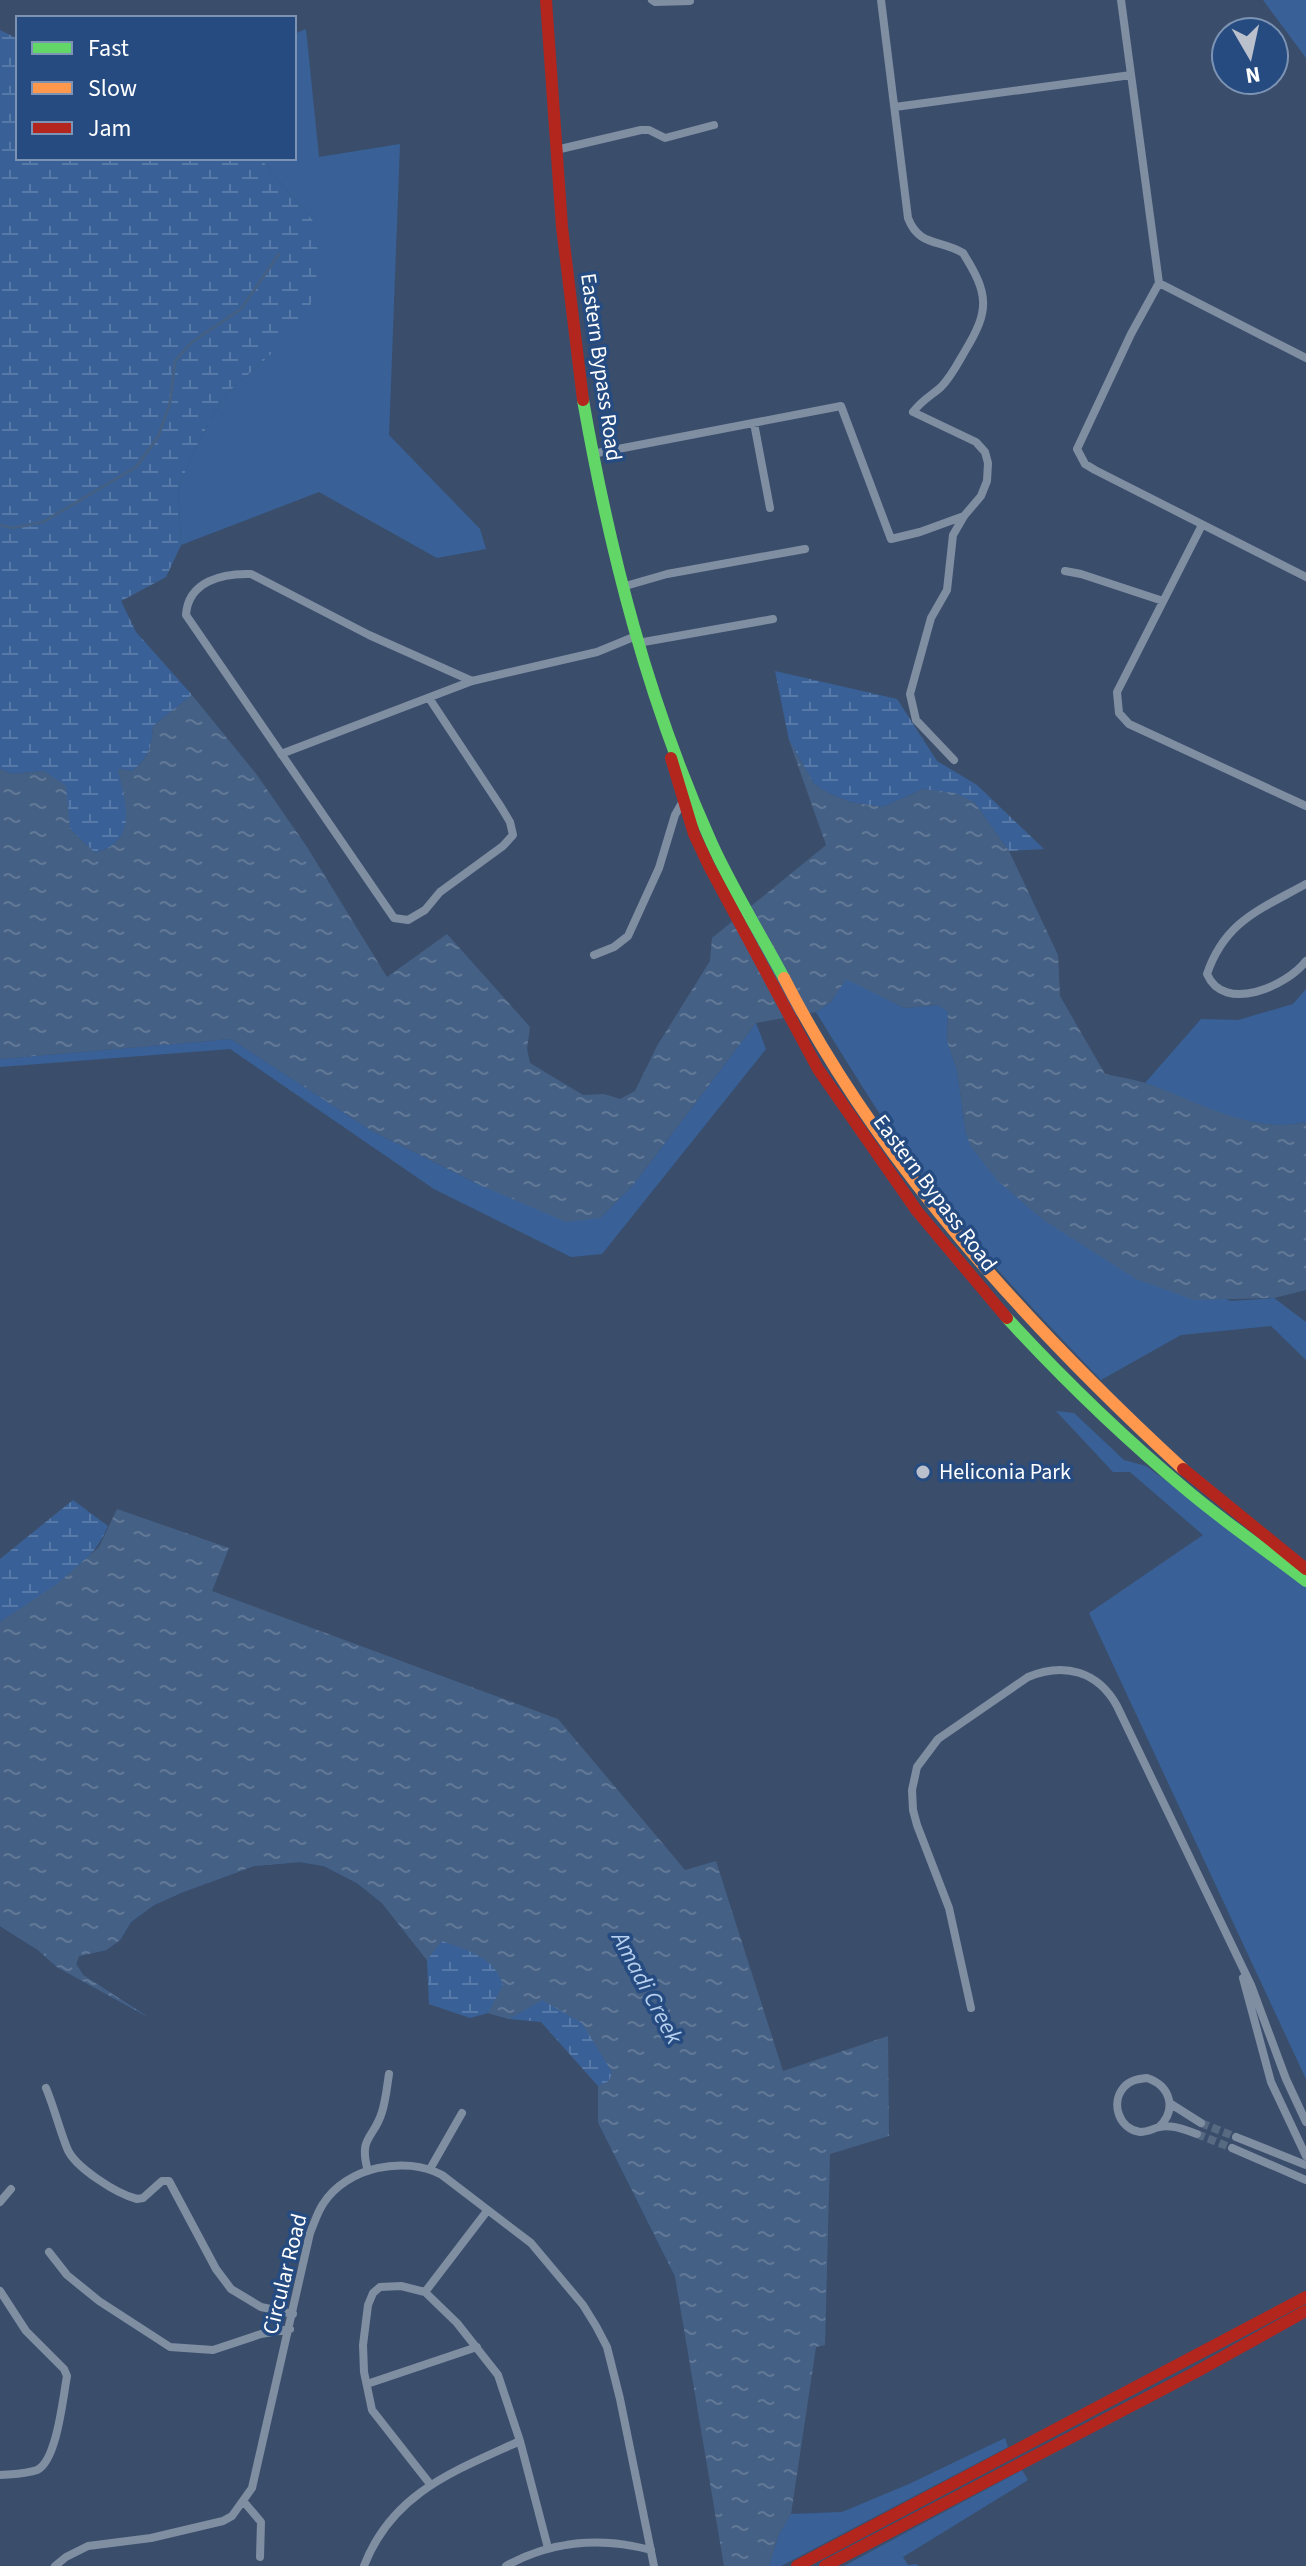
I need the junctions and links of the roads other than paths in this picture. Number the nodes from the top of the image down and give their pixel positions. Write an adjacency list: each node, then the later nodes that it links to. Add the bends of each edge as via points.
1 (546, 0): 9 (main road, Eastern Bypass Road)
2 (652, 0): 5 (street)
3 (881, 0): 7 (street)
4 (1121, 0): 6 (street)
5 (690, 1)
6 (1131, 75): 7 (street); 10 (street)
7 (895, 107): 15 (street, via 913,231 963,253 982,293 981,325 939,389 913,412 976,442 985,452 987,481)
8 (714, 125): 9 (street, via 665,138 641,130)
9 (556, 150): 13 (main road, Eastern Bypass Road)
10 (1159, 283): 11 (street); 16 (street, via 1077,449 1085,464)
11 (1306, 358)
12 (754, 423): 13 (street); 14 (street); 15 (street, via 841,406 891,539)
13 (592, 454): 20 (main road, Eastern Bypass Road)
14 (770, 508)
15 (964, 516): 28 (street, via 953,535 947,590 931,618 910,694 916,720)
16 (1202, 525): 19 (street); 21 (street)
17 (805, 549): 20 (street)
18 (1065, 571): 21 (street)
19 (1306, 577)
20 (622, 587): 23 (main road, Eastern Bypass Road)
21 (1163, 601): 30 (street, via 1117,692 1119,713 1129,724)
22 (773, 619): 23 (street)
23 (637, 640): 24 (street); 26 (main road, Eastern Bypass Road)
24 (472, 681): 25 (street); 27 (street, via 251,574 216,578 195,591 186,615)
25 (429, 698): 27 (street); 27 (street, via 501,807 513,835 408,920 394,918)
26 (666, 731): 29 (main road, Eastern Bypass Road); 31 (main road, Eastern Bypass Road)
27 (281, 754)
28 (954, 760)
29 (683, 801): 31 (main road, Eastern Bypass Road); 33 (street, via 628,936)
30 (1306, 806)
31 (714, 863): 35 (main road, Eastern Bypass Road)
32 (1306, 884): 34 (street, via 1248,915 1221,941 1207,974 1220,990 1244,994 1281,981)
33 (594, 955)
34 (1306, 961)
35 (824, 1066): 36 (main road, Eastern Bypass Road, via 928,1199 1069,1360 1212,1493); 37 (main road, Eastern Bypass Road, via 917,1211 1057,1372 1191,1494)
36 (1306, 1569)
37 (1306, 1581)
38 (1241, 1969): 39 (street, via 1110,1692 1085,1674 1055,1669 1028,1677 938,1739 914,1777 913,1810 949,1908); 44 (street); 50 (street, via 1271,2082)
39 (971, 2008)
40 (389, 2074): 53 (street, via 381,2115 363,2154)
41 (46, 2088): 63 (street, via 67,2148 79,2164 137,2199 169,2181 231,2289 261,2307)
42 (1171, 2104): 45 (street); 46 (street); 46 (street, via 1164,2087 1147,2078 1129,2082 1119,2095 1117,2112 1127,2126 1142,2132)
43 (462, 2113): 52 (street)
44 (1306, 2122)
45 (1201, 2123)
46 (1159, 2127): 47 (street)
47 (1197, 2134)
48 (1236, 2137): 51 (street)
49 (1232, 2148): 54 (street)
50 (1306, 2156)
51 (1306, 2165)
52 (430, 2169): 53 (street, Circular Road, via 410,2165); 57 (street)
53 (368, 2171): 63 (street, Circular Road, via 342,2184 322,2205 310,2233)
54 (1306, 2180)
55 (11, 2189): 56 (street)
56 (0, 2202)
57 (487, 2211): 60 (street); 72 (street, via 531,2243 583,2305 607,2347)
58 (49, 2252): 64 (street, via 99,2301 170,2347 213,2350)
59 (0, 2291): 68 (street, via 26,2331 67,2376 47,2462 34,2471)
60 (425, 2292): 65 (street); 66 (street, via 385,2286 373,2293 363,2345)
61 (1306, 2297): 78 (main road)
62 (1306, 2311): 79 (main road)
63 (293, 2314): 64 (street, Circular Road)
64 (290, 2329): 70 (street, Circular Road, via 252,2488)
65 (477, 2347): 66 (street); 67 (street, via 498,2375)
66 (367, 2384): 69 (street, via 375,2416)
67 (520, 2441): 69 (street); 71 (street)
68 (0, 2475)
69 (430, 2484): 75 (street, via 384,2529)
70 (244, 2502): 73 (street, via 261,2522); 74 (street, via 223,2521 88,2546)
71 (548, 2548): 72 (street, via 594,2543); 76 (street)
72 (651, 2550): 77 (street)
73 (260, 2557)
74 (55, 2566)
75 (364, 2566)
76 (506, 2566)
77 (654, 2566)
78 (797, 2566)
79 (825, 2566)

